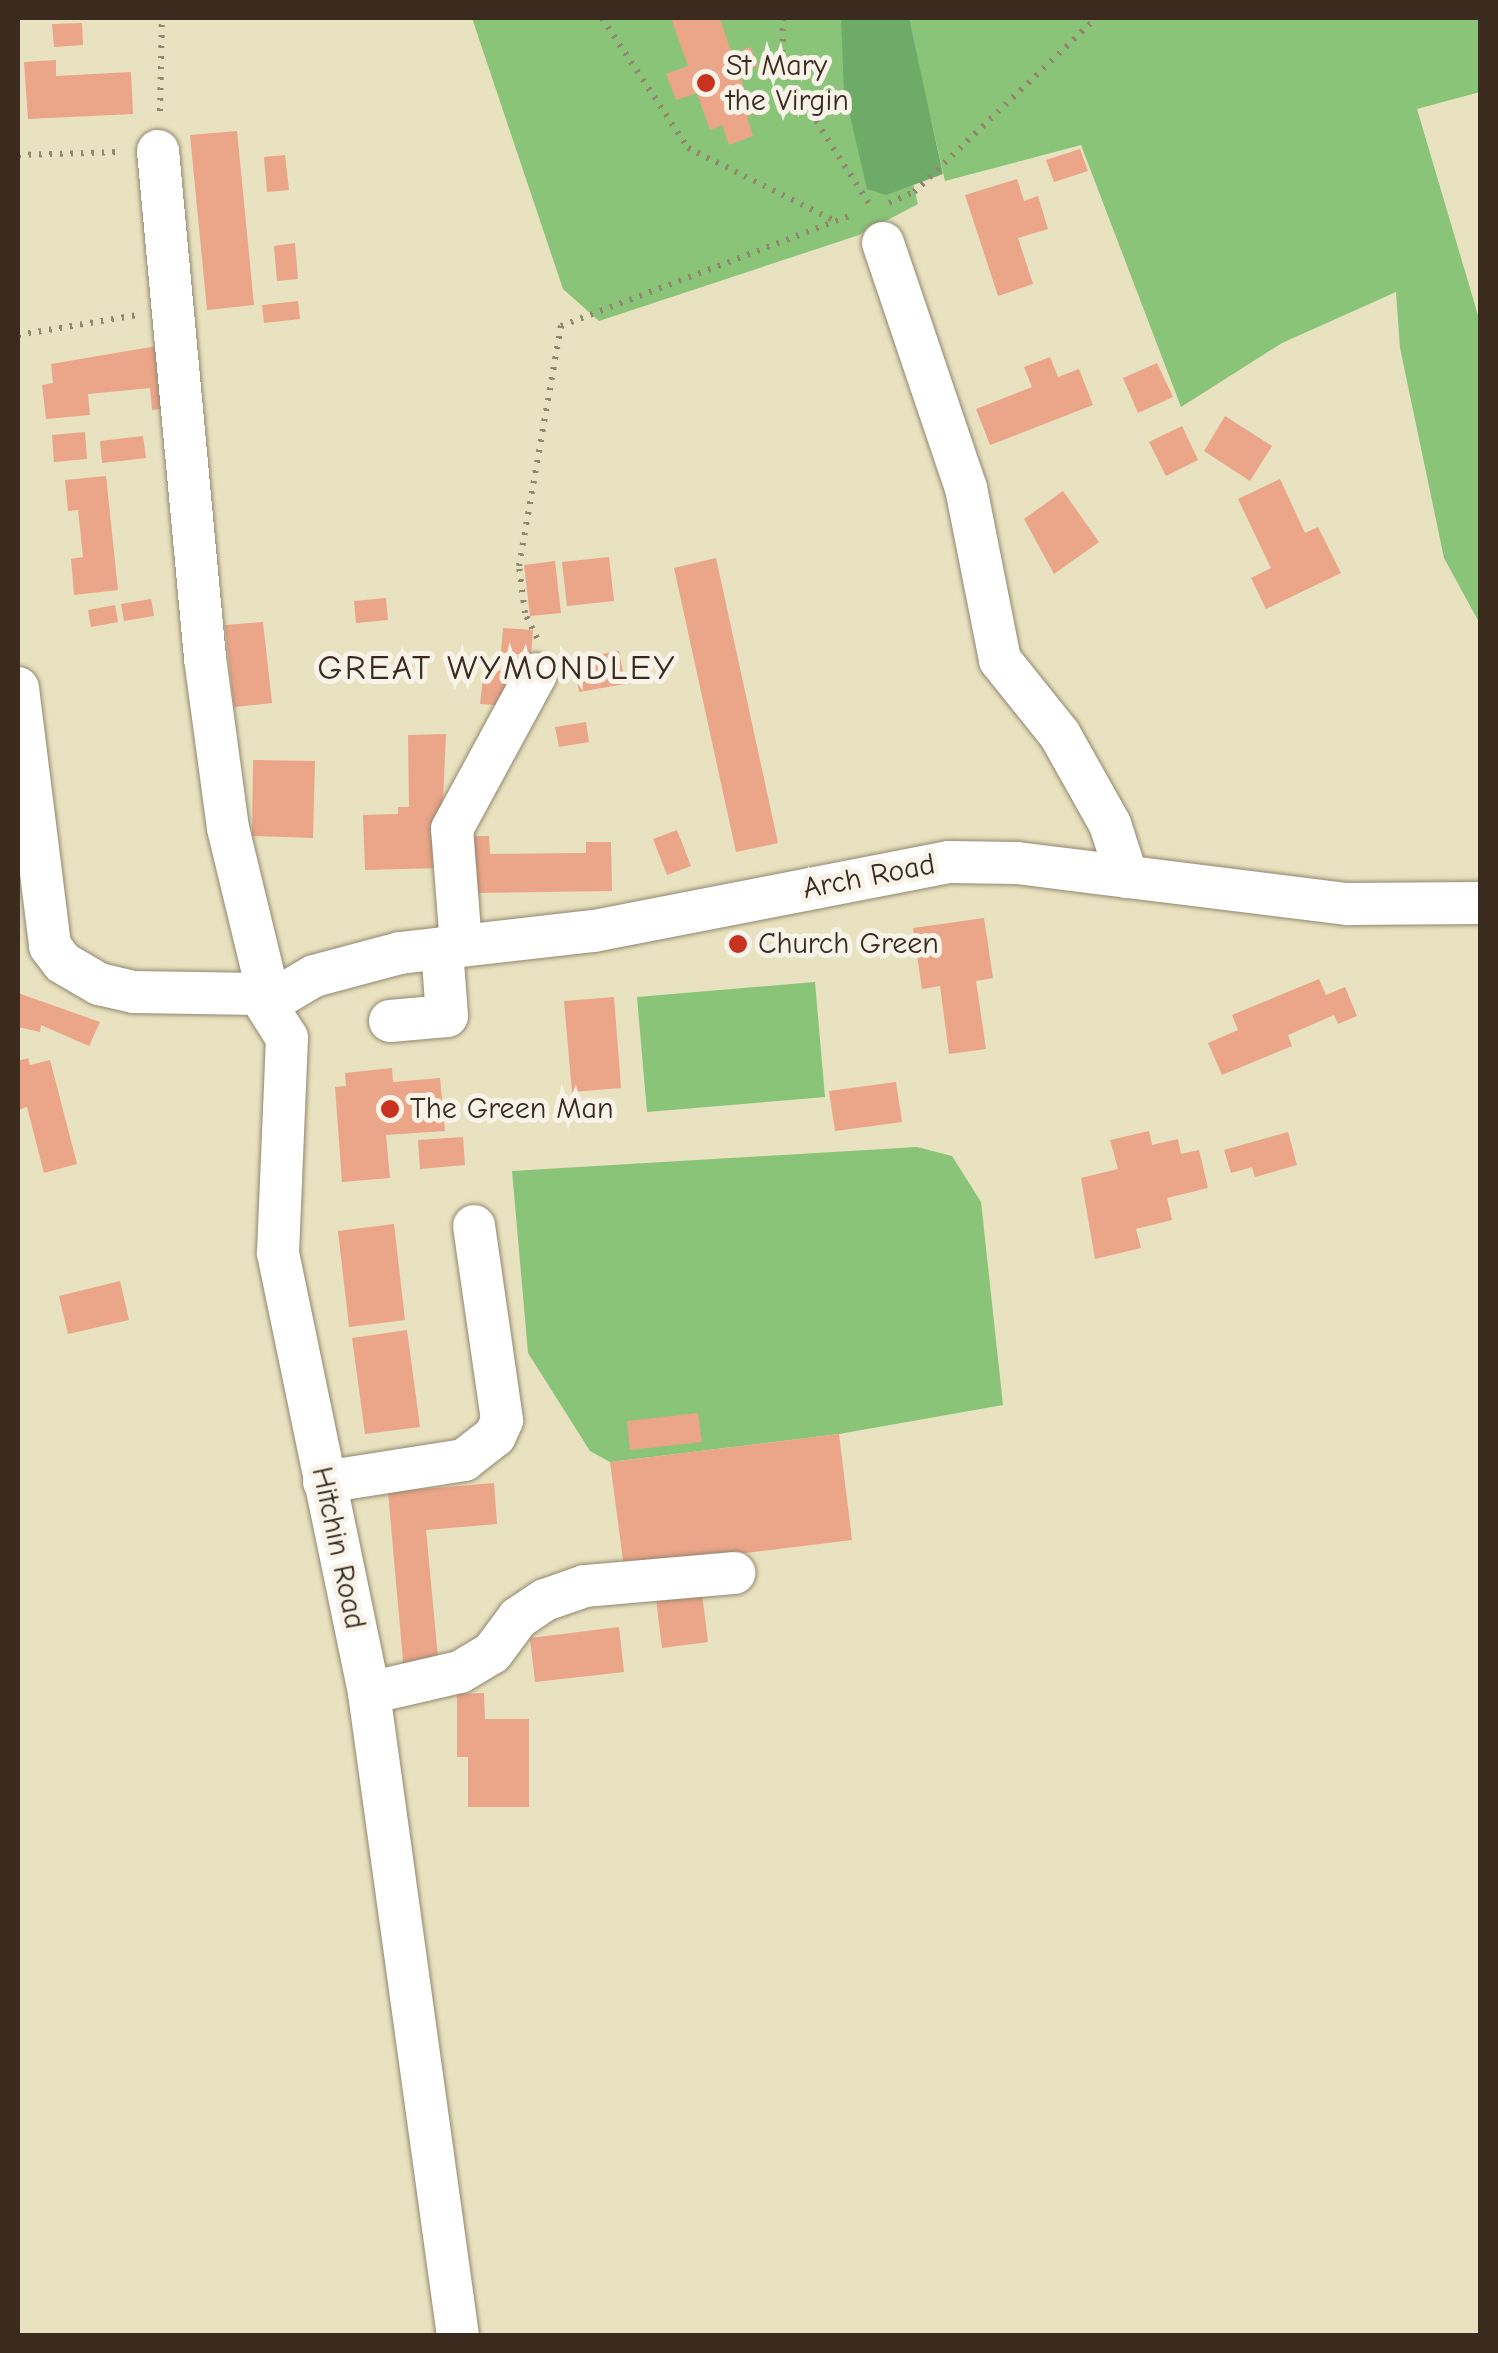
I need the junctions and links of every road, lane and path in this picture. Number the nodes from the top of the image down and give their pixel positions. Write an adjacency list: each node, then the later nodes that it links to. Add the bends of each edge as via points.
1 (162, 18): 5 (path)
2 (602, 18): 7 (path, via 688,148)
3 (782, 18): 8 (path, via 782,68)
4 (1096, 18): 8 (path)
5 (158, 151): 6 (path); 9 (street, Hitchin Road)
6 (18, 155)
7 (832, 220): 8 (path); 11 (path, via 562,326 520,566 525,614 537,634)
8 (878, 226): 13 (street, via 966,488 1000,660 1060,735 1110,824)
9 (168, 310): 10 (path); 17 (street, Hitchin Road, via 228,828)
10 (18, 335)
11 (536, 674): 15 (street, via 452,830)
12 (18, 688): 16 (street)
13 (1127, 877): 14 (street, Arch Road, via 1348,904); 15 (street, Arch Road, via 949,862 594,931)
14 (1480, 903)
15 (452, 946): 17 (street, Arch Road, via 347,964); 18 (street, via 447,1016)
16 (34, 950): 17 (street, via 100,984 180,994 244,990)
17 (270, 1002): 20 (street, Hitchin Road, via 290,1056 278,1157 278,1253)
18 (390, 1021)
19 (474, 1226): 20 (street, via 502,1420 495,1436 464,1460)
20 (324, 1482): 22 (street, Hitchin Road)
21 (734, 1573): 22 (street, via 586,1586 558,1595 518,1618 492,1653 460,1672)
22 (369, 1694): 23 (street, Hitchin Road)
23 (458, 2336)

